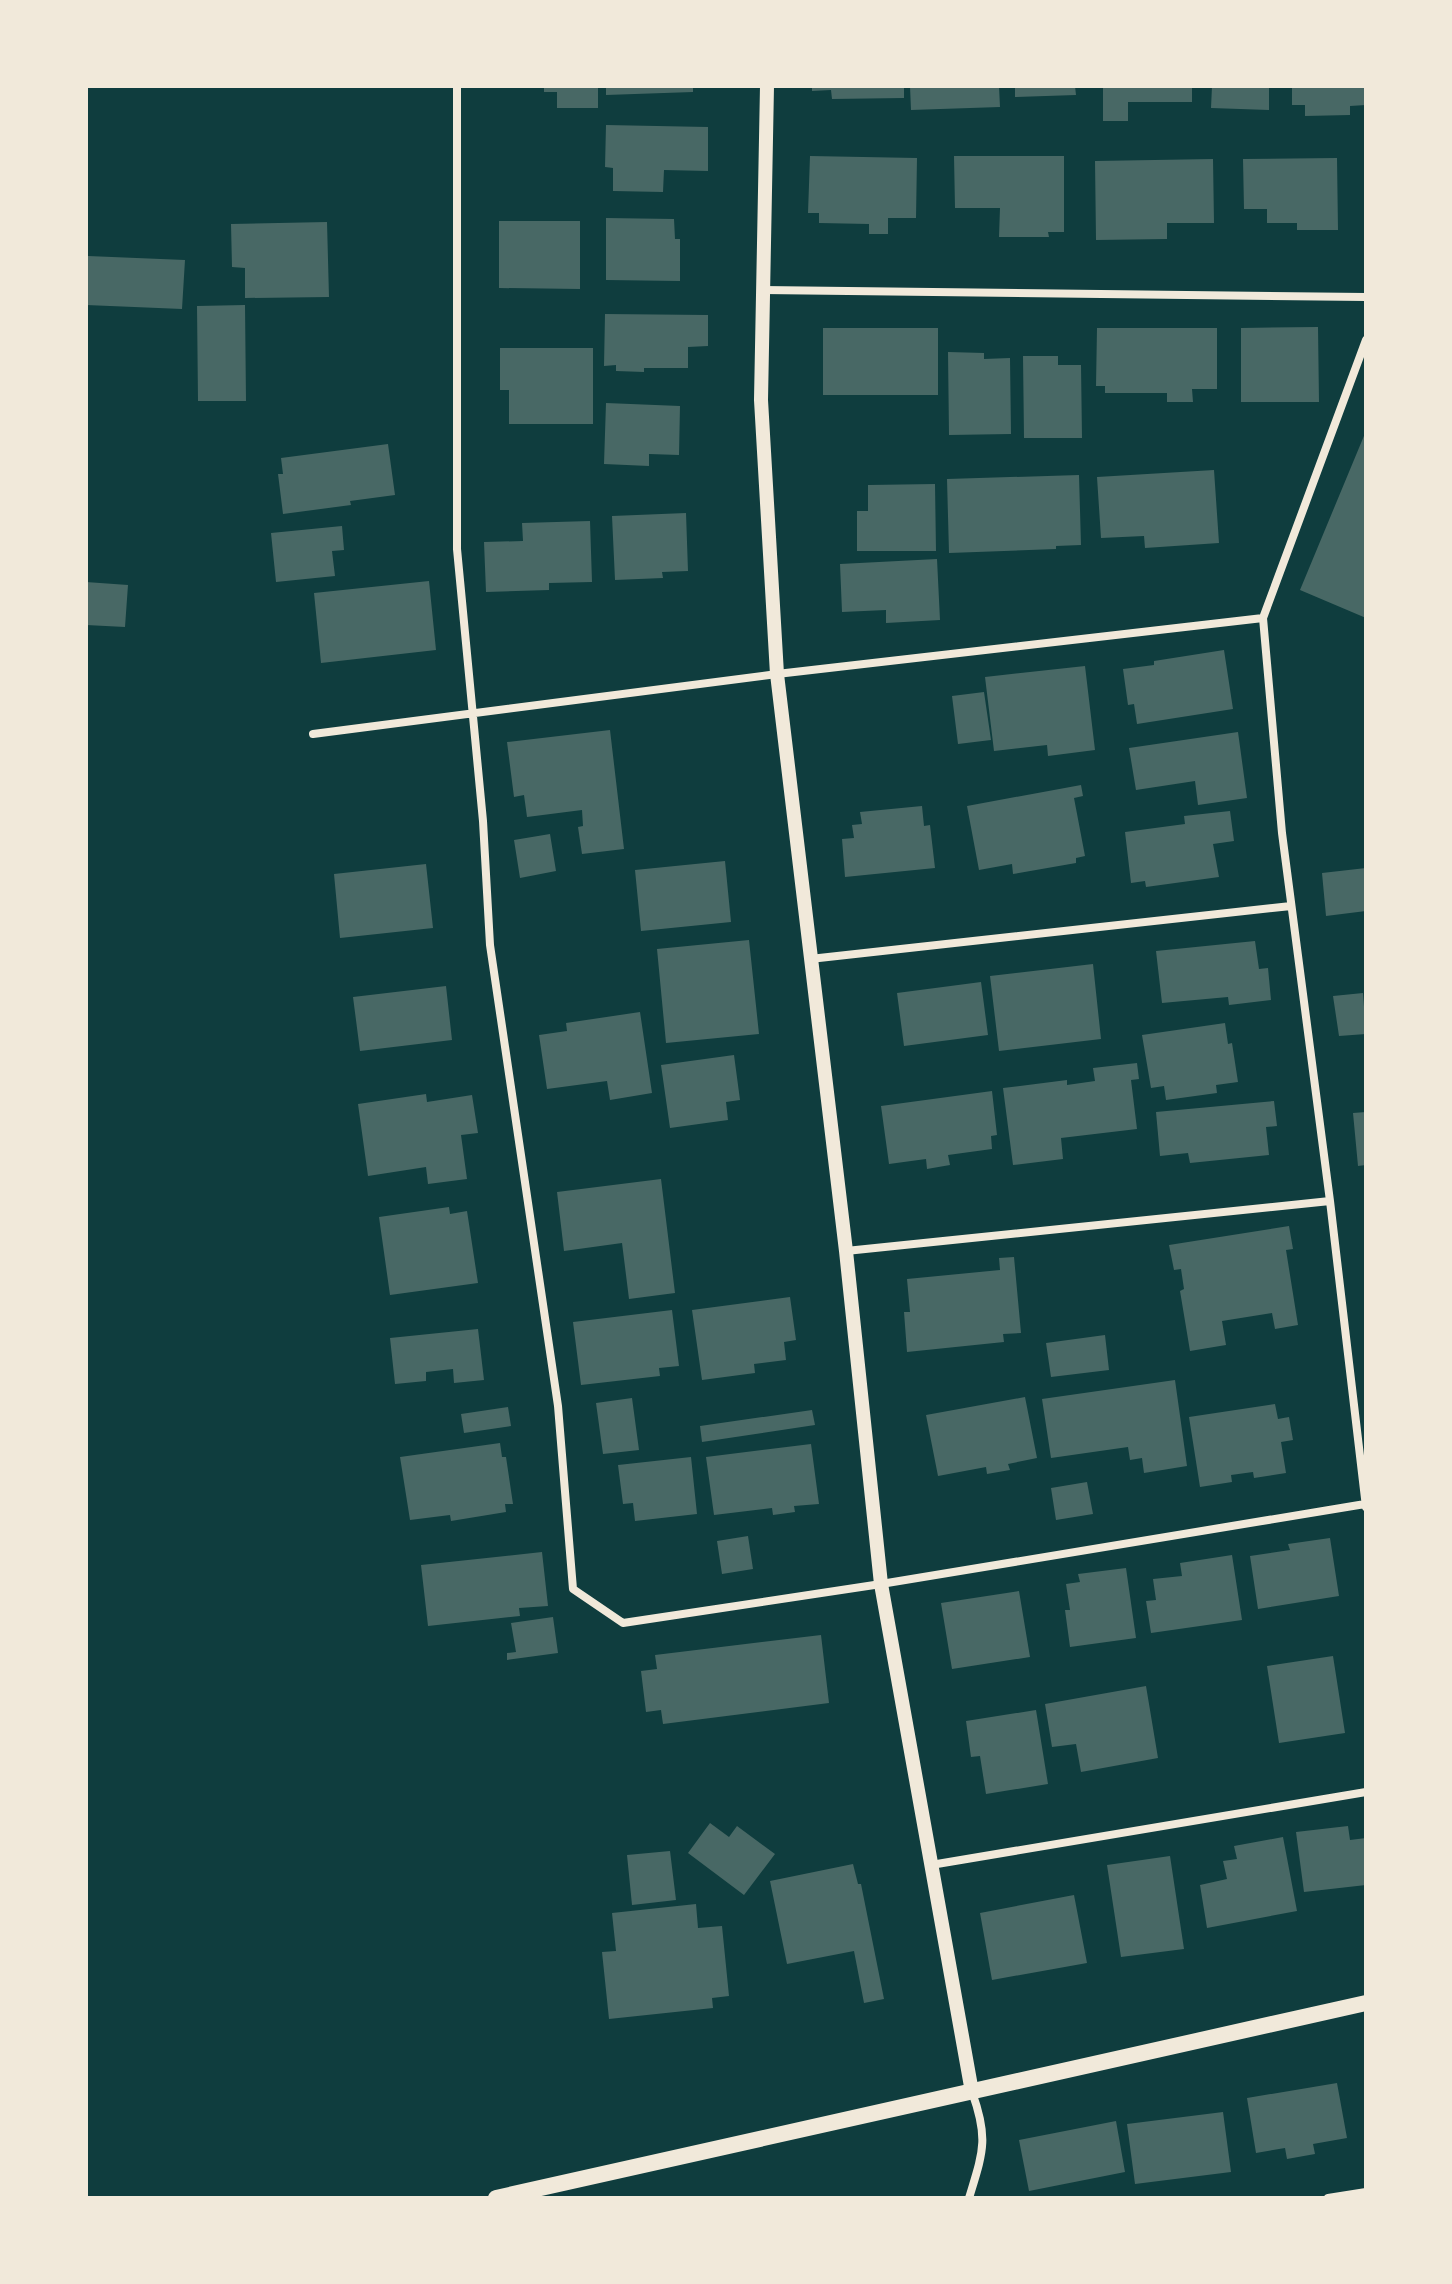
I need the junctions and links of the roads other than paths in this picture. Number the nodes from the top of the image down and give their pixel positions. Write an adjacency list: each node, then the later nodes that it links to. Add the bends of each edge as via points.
1 (457, 86): 8 (street, via 457,549)
2 (767, 86): 3 (street)
3 (763, 290): 4 (street); 7 (street, via 761,400)
4 (1366, 297)
5 (1366, 340): 6 (street)
6 (1263, 618): 7 (street); 10 (street)
7 (777, 674): 8 (street); 11 (street)
8 (473, 713): 9 (street); 15 (street, via 490,945 558,1406 573,1589 623,1623)
9 (313, 734)
10 (1291, 906): 11 (street); 12 (street)
11 (810, 959): 13 (street)
12 (1330, 1201): 13 (street); 14 (street)
13 (846, 1251): 15 (street)
14 (1366, 1506): 15 (street)
15 (881, 1584): 17 (street)
16 (1366, 1792): 17 (street)
17 (931, 1865): 19 (street)
18 (1366, 2003): 19 (main road)
19 (972, 2092): 21 (main road); 22 (street, via 983,2139)
20 (1366, 2192): 23 (street)
21 (496, 2198)
22 (969, 2198)
23 (1333, 2198)

